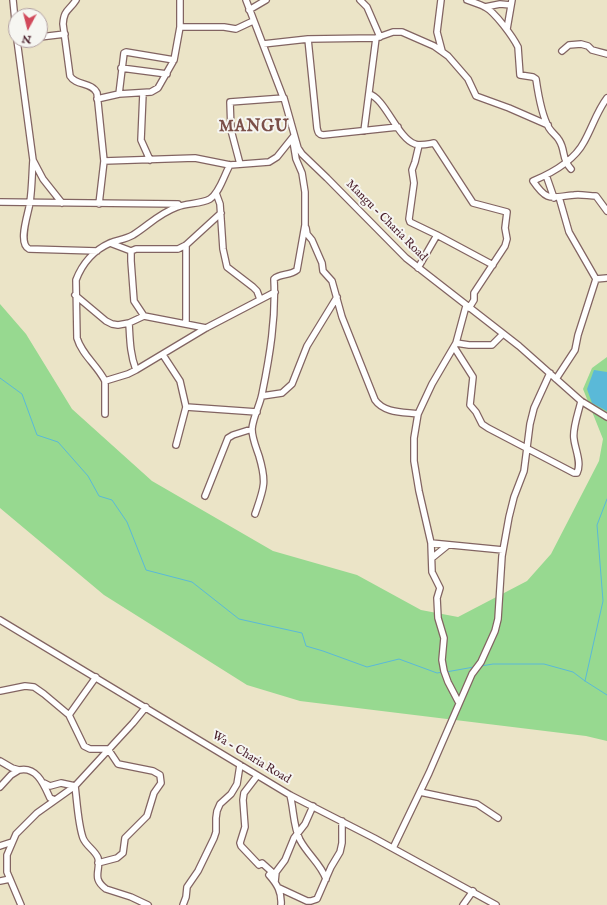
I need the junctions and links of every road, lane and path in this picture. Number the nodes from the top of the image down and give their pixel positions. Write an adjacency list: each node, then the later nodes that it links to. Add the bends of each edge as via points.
1 (76, 0): 14 (street, via 64,15)
2 (180, 0): 12 (street)
3 (246, 0): 10 (street, Mangu - Charia Road)
4 (266, 0): 10 (street)
5 (360, 0): 16 (street, via 367,7)
6 (441, 0): 20 (street, via 437,32)
7 (467, 0): 9 (street)
8 (511, 2): 9 (street); 13 (street)
9 (485, 7): 13 (street)
10 (250, 10): 11 (street, Mangu - Charia Road)
11 (254, 21): 12 (street, via 236,29); 18 (street, Mangu - Charia Road)
12 (180, 27): 23 (street)
13 (507, 30): 32 (street, via 518,46 520,75 536,79)
14 (65, 34): 15 (street); 31 (street, via 70,76 75,81 92,87 97,93)
15 (48, 36)
16 (378, 38): 17 (street); 20 (street, via 398,31); 28 (street)
17 (308, 39): 18 (street); 35 (street, via 318,132 322,135)
18 (263, 44): 29 (street, Mangu - Charia Road)
19 (17, 48): 38 (street)
20 (442, 51): 32 (street, via 468,79 476,96)
21 (562, 51): 22 (street, via 569,45 581,44)
22 (607, 54)
23 (174, 60): 24 (street, via 126,52); 25 (street)
24 (121, 68): 25 (street); 27 (street)
25 (167, 74): 26 (street, via 155,91)
26 (143, 93): 27 (street); 39 (street, via 141,140)
27 (119, 94): 31 (street)
28 (370, 94): 33 (street); 35 (street)
29 (284, 98): 34 (street, Mangu - Charia Road); 43 (street, via 230,102 231,130)
30 (607, 98): 41 (street, via 584,143)
31 (97, 99): 40 (street)
32 (548, 126): 41 (street, via 559,140)
33 (398, 127): 35 (street); 37 (street, via 410,141)
34 (293, 130): 36 (street); 62 (street, Mangu - Charia Road, via 302,154)
35 (364, 131)
36 (293, 137): 43 (street, via 273,160); 55 (street, via 296,159 304,182)
37 (419, 145): 56 (street, via 412,170 414,183 409,219 410,222); 61 (street, via 434,143 473,203 507,212 506,243)
38 (33, 160): 49 (street); 50 (street, via 43,179)
39 (150, 160): 40 (street); 42 (street, via 199,158)
40 (104, 161): 51 (street)
41 (565, 163): 44 (street); 45 (street)
42 (230, 164): 43 (street); 46 (street)
43 (240, 164)
44 (571, 169)
45 (546, 175): 47 (street); 47 (street, via 533,181 544,194)
46 (216, 193): 52 (street, via 208,200); 54 (street)
47 (557, 198): 53 (street, via 576,195 596,196); 64 (street, via 569,232)
48 (0, 202): 49 (street)
49 (30, 203): 50 (street); 59 (street, via 24,244 26,248)
50 (62, 203): 51 (street)
51 (99, 204): 52 (street)
52 (182, 204): 57 (street, via 167,210 132,235)
53 (607, 211)
54 (221, 213): 58 (street); 68 (street, via 223,249 228,267 257,291)
55 (305, 225): 65 (street, via 297,270 276,277); 67 (street)
56 (438, 235): 61 (street); 62 (street)
57 (109, 243): 59 (street); 60 (street)
58 (186, 245): 60 (street, via 178,249); 72 (street)
59 (97, 251): 66 (street, via 89,257 78,273)
60 (131, 251): 70 (street, via 134,301)
61 (493, 265): 69 (street, via 474,293 474,300)
62 (418, 268): 69 (street, Mangu - Charia Road)
63 (607, 278): 64 (street)
64 (596, 279): 79 (street, via 575,350)
65 (275, 292): 68 (street); 81 (street, via 271,344)
66 (75, 295): 71 (street, via 106,321 118,325); 80 (street, via 78,342)
67 (337, 297): 81 (street, via 307,346 292,384 282,393); 86 (street, via 342,317 379,406)
68 (260, 299): 73 (street)
69 (467, 307): 74 (street, Mangu - Charia Road); 75 (street)
70 (144, 316): 71 (street); 72 (street)
71 (129, 323): 77 (street, via 130,348)
72 (186, 324): 73 (street)
73 (206, 328): 76 (street)
74 (503, 334): 75 (street, via 492,345); 78 (street, Mangu - Charia Road)
75 (455, 345): 86 (street); 90 (street, via 473,377 470,405 482,424)
76 (163, 354): 77 (street); 83 (street, via 180,381)
77 (136, 370): 80 (street)
78 (550, 374): 79 (street, Mangu - Charia Road); 90 (street, via 534,408)
79 (556, 379): 82 (street, Mangu - Charia Road)
80 (105, 381): 85 (street)
81 (262, 396): 84 (street)
82 (581, 401): 87 (street, Mangu - Charia Road); 90 (street, via 574,434 578,470 576,473)
83 (186, 407): 84 (street); 89 (street)
84 (257, 412): 88 (street)
85 (105, 414)
86 (418, 414): 93 (street, via 414,461)
87 (607, 416)
88 (252, 429): 91 (street, via 228,438); 92 (street, via 264,476 264,485)
89 (176, 445)
90 (527, 448): 95 (street, via 524,471 514,497)
91 (205, 496)
92 (255, 514)
93 (431, 543): 94 (street); 96 (street)
94 (448, 545): 95 (street); 96 (street)
95 (503, 550): 100 (street, via 495,631)
96 (432, 558): 100 (street, via 432,572 440,588 438,618 444,638 444,671)
97 (0, 620): 98 (street, Wa - Charia Road)
98 (96, 677): 101 (street, Wa - Charia Road); 102 (street)
99 (0, 691): 102 (street, via 34,687)
100 (459, 703): 111 (street)
101 (146, 707): 103 (street); 105 (street, Wa - Charia Road)
102 (69, 715): 103 (street, via 84,746)
103 (108, 750): 109 (street); 121 (street, via 118,764 158,773 161,778 147,816 124,840 123,853 117,858)
104 (0, 761): 106 (street)
105 (240, 765): 107 (street, Wa - Charia Road); 130 (street, via 237,784 220,804 214,838 201,866 187,887)
106 (19, 770): 108 (street, via 31,770); 110 (street)
107 (257, 776): 112 (street, Wa - Charia Road); 125 (street, via 244,793 245,827 240,843 260,865 262,863 272,872 269,875)
108 (44, 783): 109 (street, via 50,786 61,783); 113 (street, via 50,798)
109 (75, 786): 113 (street); 121 (street, via 83,838 97,855)
110 (0, 787)
111 (420, 792): 115 (street, via 477,804); 120 (street)
112 (290, 795): 114 (street, Wa - Charia Road); 117 (street)
113 (55, 800): 118 (street, via 22,827)
114 (312, 806): 116 (street, Wa - Charia Road); 117 (street)
115 (498, 818)
116 (342, 821): 120 (street, Wa - Charia Road); 123 (street, via 340,852)
117 (298, 834): 123 (street, via 306,851 323,871); 125 (street, via 286,860 276,872)
118 (12, 842): 119 (street); 122 (street, via 6,863)
119 (0, 846)
120 (393, 848): 127 (street, Wa - Charia Road)
121 (98, 863): 129 (street, via 97,875 101,885)
122 (10, 879): 124 (street); 128 (street)
123 (326, 879): 126 (street, via 315,901 301,899)
124 (0, 881)
125 (275, 882): 126 (street)
126 (279, 888): 131 (street)
127 (473, 891): 132 (street); 133 (street, Wa - Charia Road)
128 (21, 905)
129 (148, 905)
130 (183, 905)
131 (281, 905)
132 (463, 905)
133 (496, 905)

